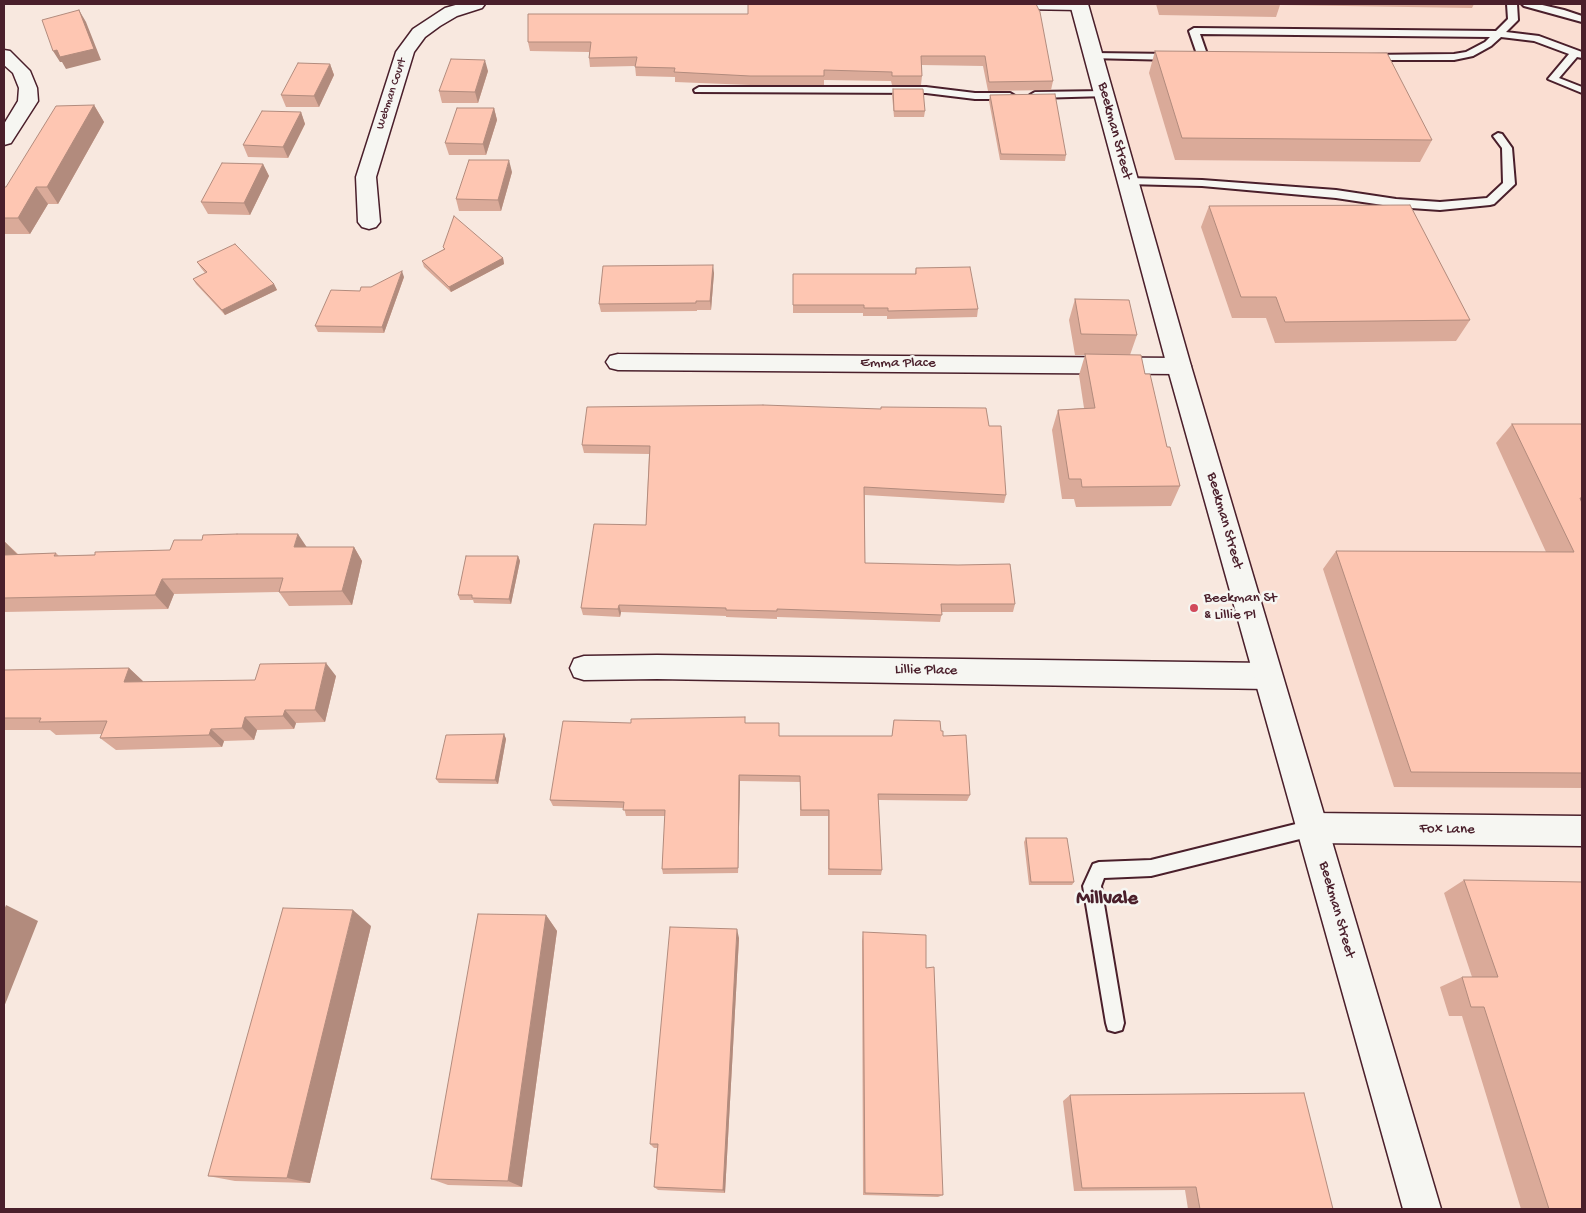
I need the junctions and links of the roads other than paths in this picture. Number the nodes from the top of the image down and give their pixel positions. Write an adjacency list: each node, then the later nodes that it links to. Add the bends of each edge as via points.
1 (476, 4): 18 (street, Webman Court, via 434,22 419,33 405,52 366,177)
2 (1021, 4): 3 (street)
3 (1079, 4): 10 (street, Beekman Street)
4 (1512, 4): 7 (lane, via 1513,20)
5 (1527, 4): 6 (lane)
6 (1582, 19)
7 (1498, 34): 8 (lane, via 1536,38); 10 (lane, via 1194,31 1198,57); 11 (lane, via 1488,44 1454,58)
8 (1579, 54): 13 (lane, via 1553,79)
9 (4, 55): 16 (street, via 21,71 28,88 28,101)
10 (1093, 56): 14 (street, Beekman Street)
11 (1357, 57)
12 (699, 90): 14 (lane, via 926,90 976,96)
13 (1582, 90)
14 (1104, 94): 17 (street, Beekman Street)
15 (1498, 136): 17 (lane, via 1507,148 1509,184 1490,201 1440,206 1202,183)
16 (4, 139)
17 (1128, 181): 20 (street, Beekman Street)
18 (369, 222)
19 (618, 362): 20 (street, Emma Place)
20 (1179, 366): 22 (street, Beekman Street)
21 (584, 668): 22 (street, Lillie Place)
22 (1268, 676): 23 (street, Beekman Street)
23 (1312, 828): 24 (street, Fox Lane); 25 (lane, via 1151,868 1099,870 1092,886); 26 (street, Beekman Street)
24 (1582, 831)
25 (1115, 1024)
26 (1422, 1209)

